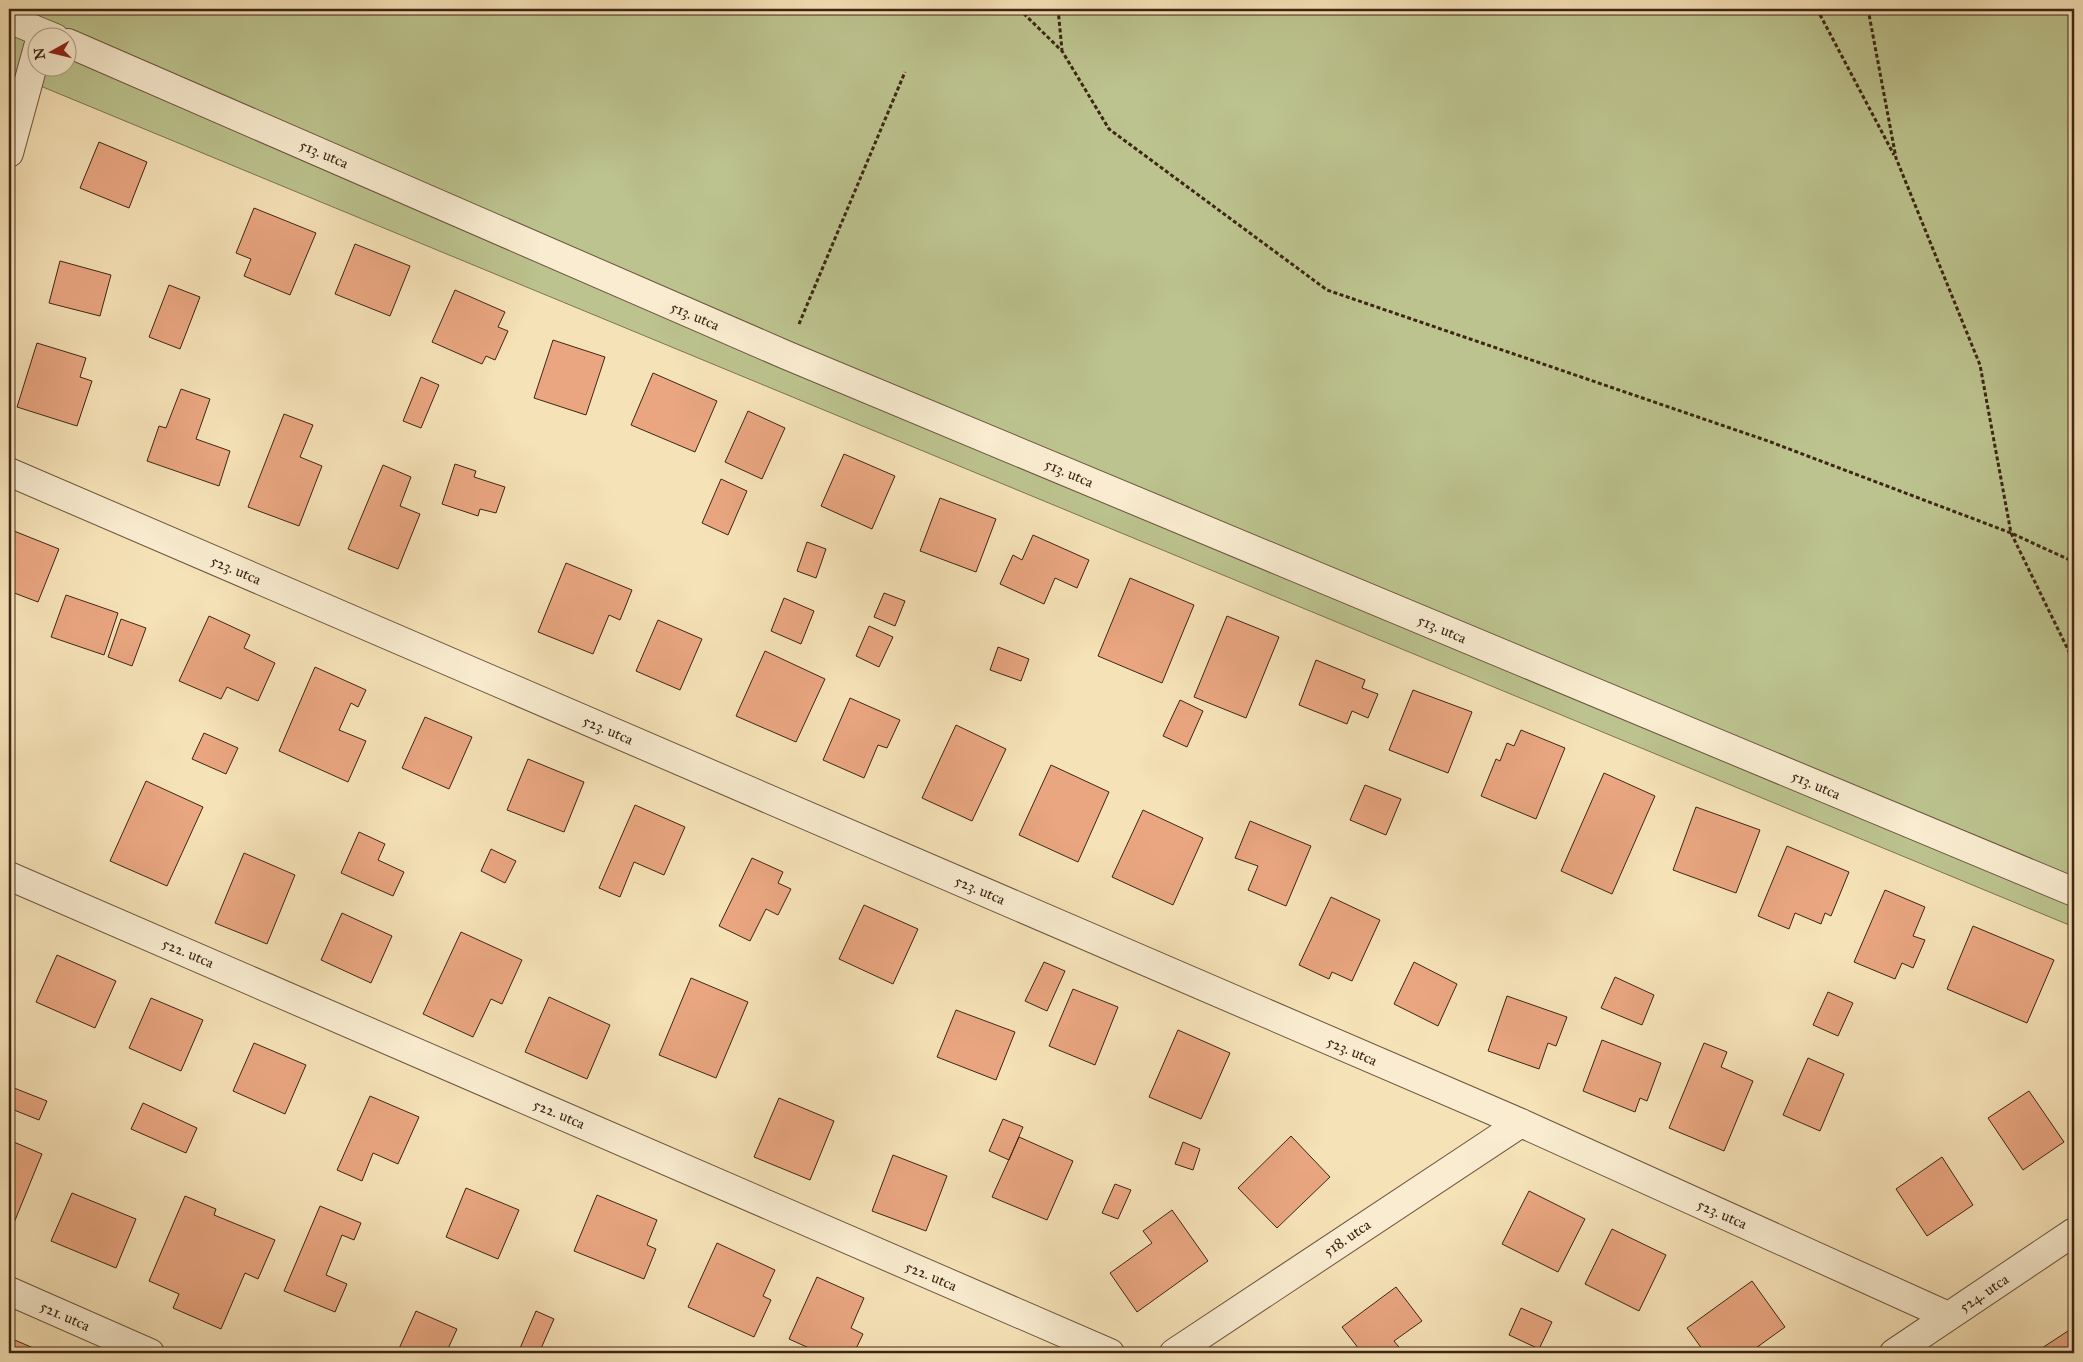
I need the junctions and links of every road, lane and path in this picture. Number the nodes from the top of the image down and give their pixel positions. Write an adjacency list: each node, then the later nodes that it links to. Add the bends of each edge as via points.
1 (1019, 9): 8 (path)
2 (1058, 9): 8 (path)
3 (1818, 9): 12 (path)
4 (1868, 9): 12 (path)
5 (9, 19): 6 (street)
6 (28, 30)
7 (78, 47): 13 (street, 513. utca)
8 (1062, 51): 15 (path, via 1109,129 1327,290 1768,441)
9 (905, 72): 13 (path)
10 (31, 78): 11 (street)
11 (9, 153)
12 (1896, 158): 15 (path, via 1980,365)
13 (786, 355): 19 (street, 513. utca)
14 (9, 472): 20 (street, 523. utca)
15 (2011, 533): 16 (path); 17 (path)
16 (2074, 562)
17 (2074, 662)
18 (9, 876): 25 (street, 522. utca)
19 (2074, 892)
20 (1520, 1123): 23 (street, 523. utca); 26 (street, 518. utca)
21 (2074, 1232): 23 (street, 524. utca)
22 (9, 1291): 24 (street, 521. utca)
23 (1948, 1316): 27 (street, 524. utca)
24 (150, 1353)
25 (1110, 1353)
26 (1174, 1353)
27 (1894, 1353)

